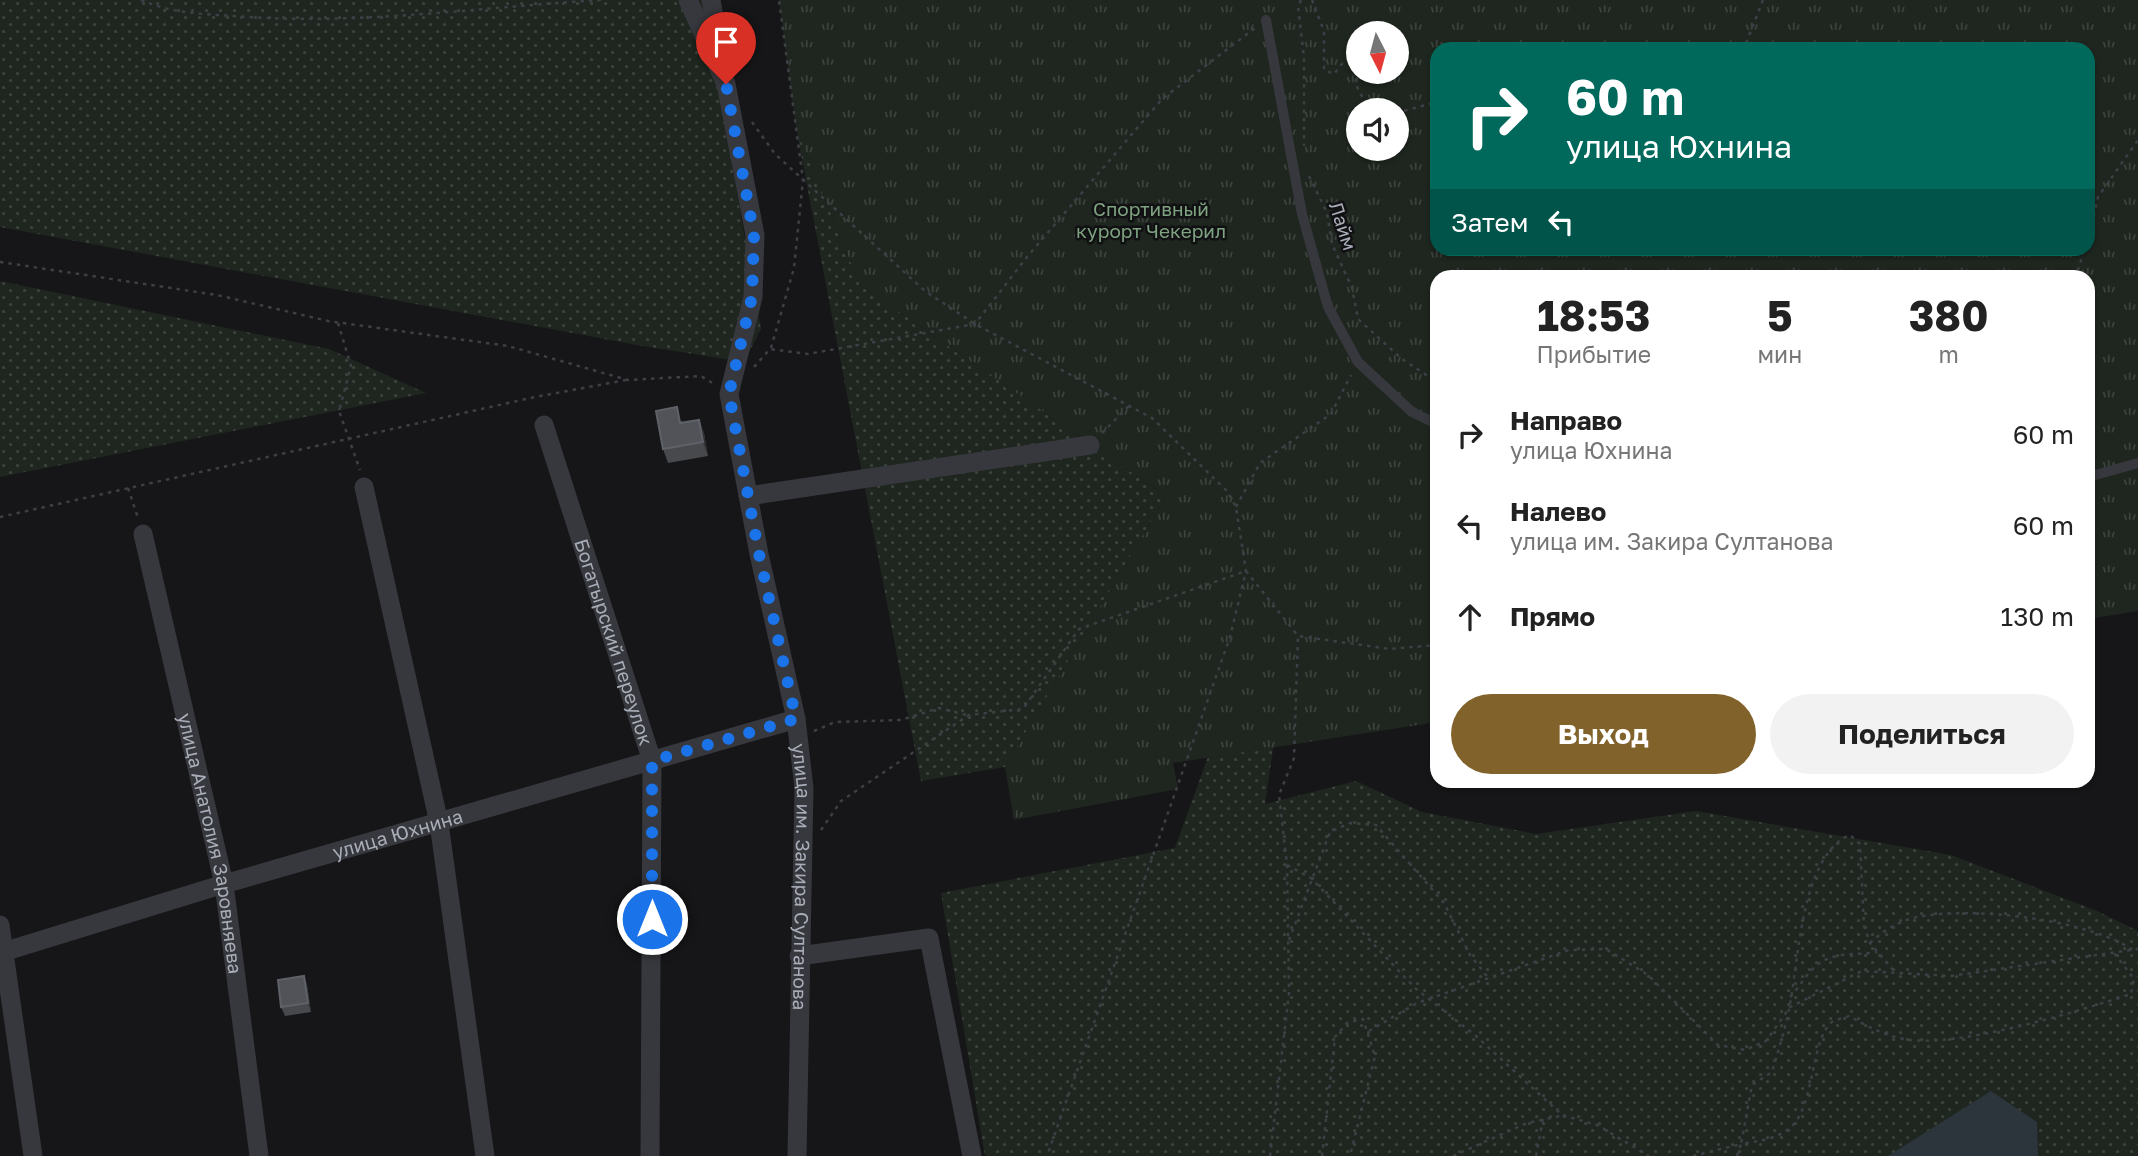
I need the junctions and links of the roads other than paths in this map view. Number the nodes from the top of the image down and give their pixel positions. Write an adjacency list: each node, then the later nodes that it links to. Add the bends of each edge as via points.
1 (688, 0): 4 (street)
2 (711, 0): 4 (street)
3 (1266, 20): 5 (lane, via 1303,214 1328,307 1358,362 1412,412)
4 (726, 84): 11 (street, улица им. Закира Султанова, via 754,235 752,297 729,394)
5 (1430, 421)
6 (544, 425): 14 (street, Богатырский переулок)
7 (1090, 445): 11 (street)
8 (2138, 463): 9 (lane)
9 (2095, 475)
10 (364, 487): 15 (street)
11 (748, 496): 13 (street, улица им. Закира Султанова)
12 (143, 534): 16 (street, улица Анатолия Заровняева)
13 (797, 729): 14 (street, улица Юхнина); 19 (street, улица им. Закира Султанова, via 804,788)
14 (652, 761): 15 (street, улица Юхнина); 23 (street, Богатырский переулок)
15 (439, 823): 16 (street, улица Юхнина); 22 (street)
16 (224, 884): 18 (street, улица Юхнина); 21 (street, улица Анатолия Заровняева)
17 (0, 925): 18 (street)
18 (3, 952): 20 (street)
19 (799, 956): 24 (street, улица им. Закира Султанова); 25 (street, via 929,938)
20 (33, 1156)
21 (259, 1156)
22 (485, 1156)
23 (650, 1156)
24 (797, 1156)
25 (972, 1156)

